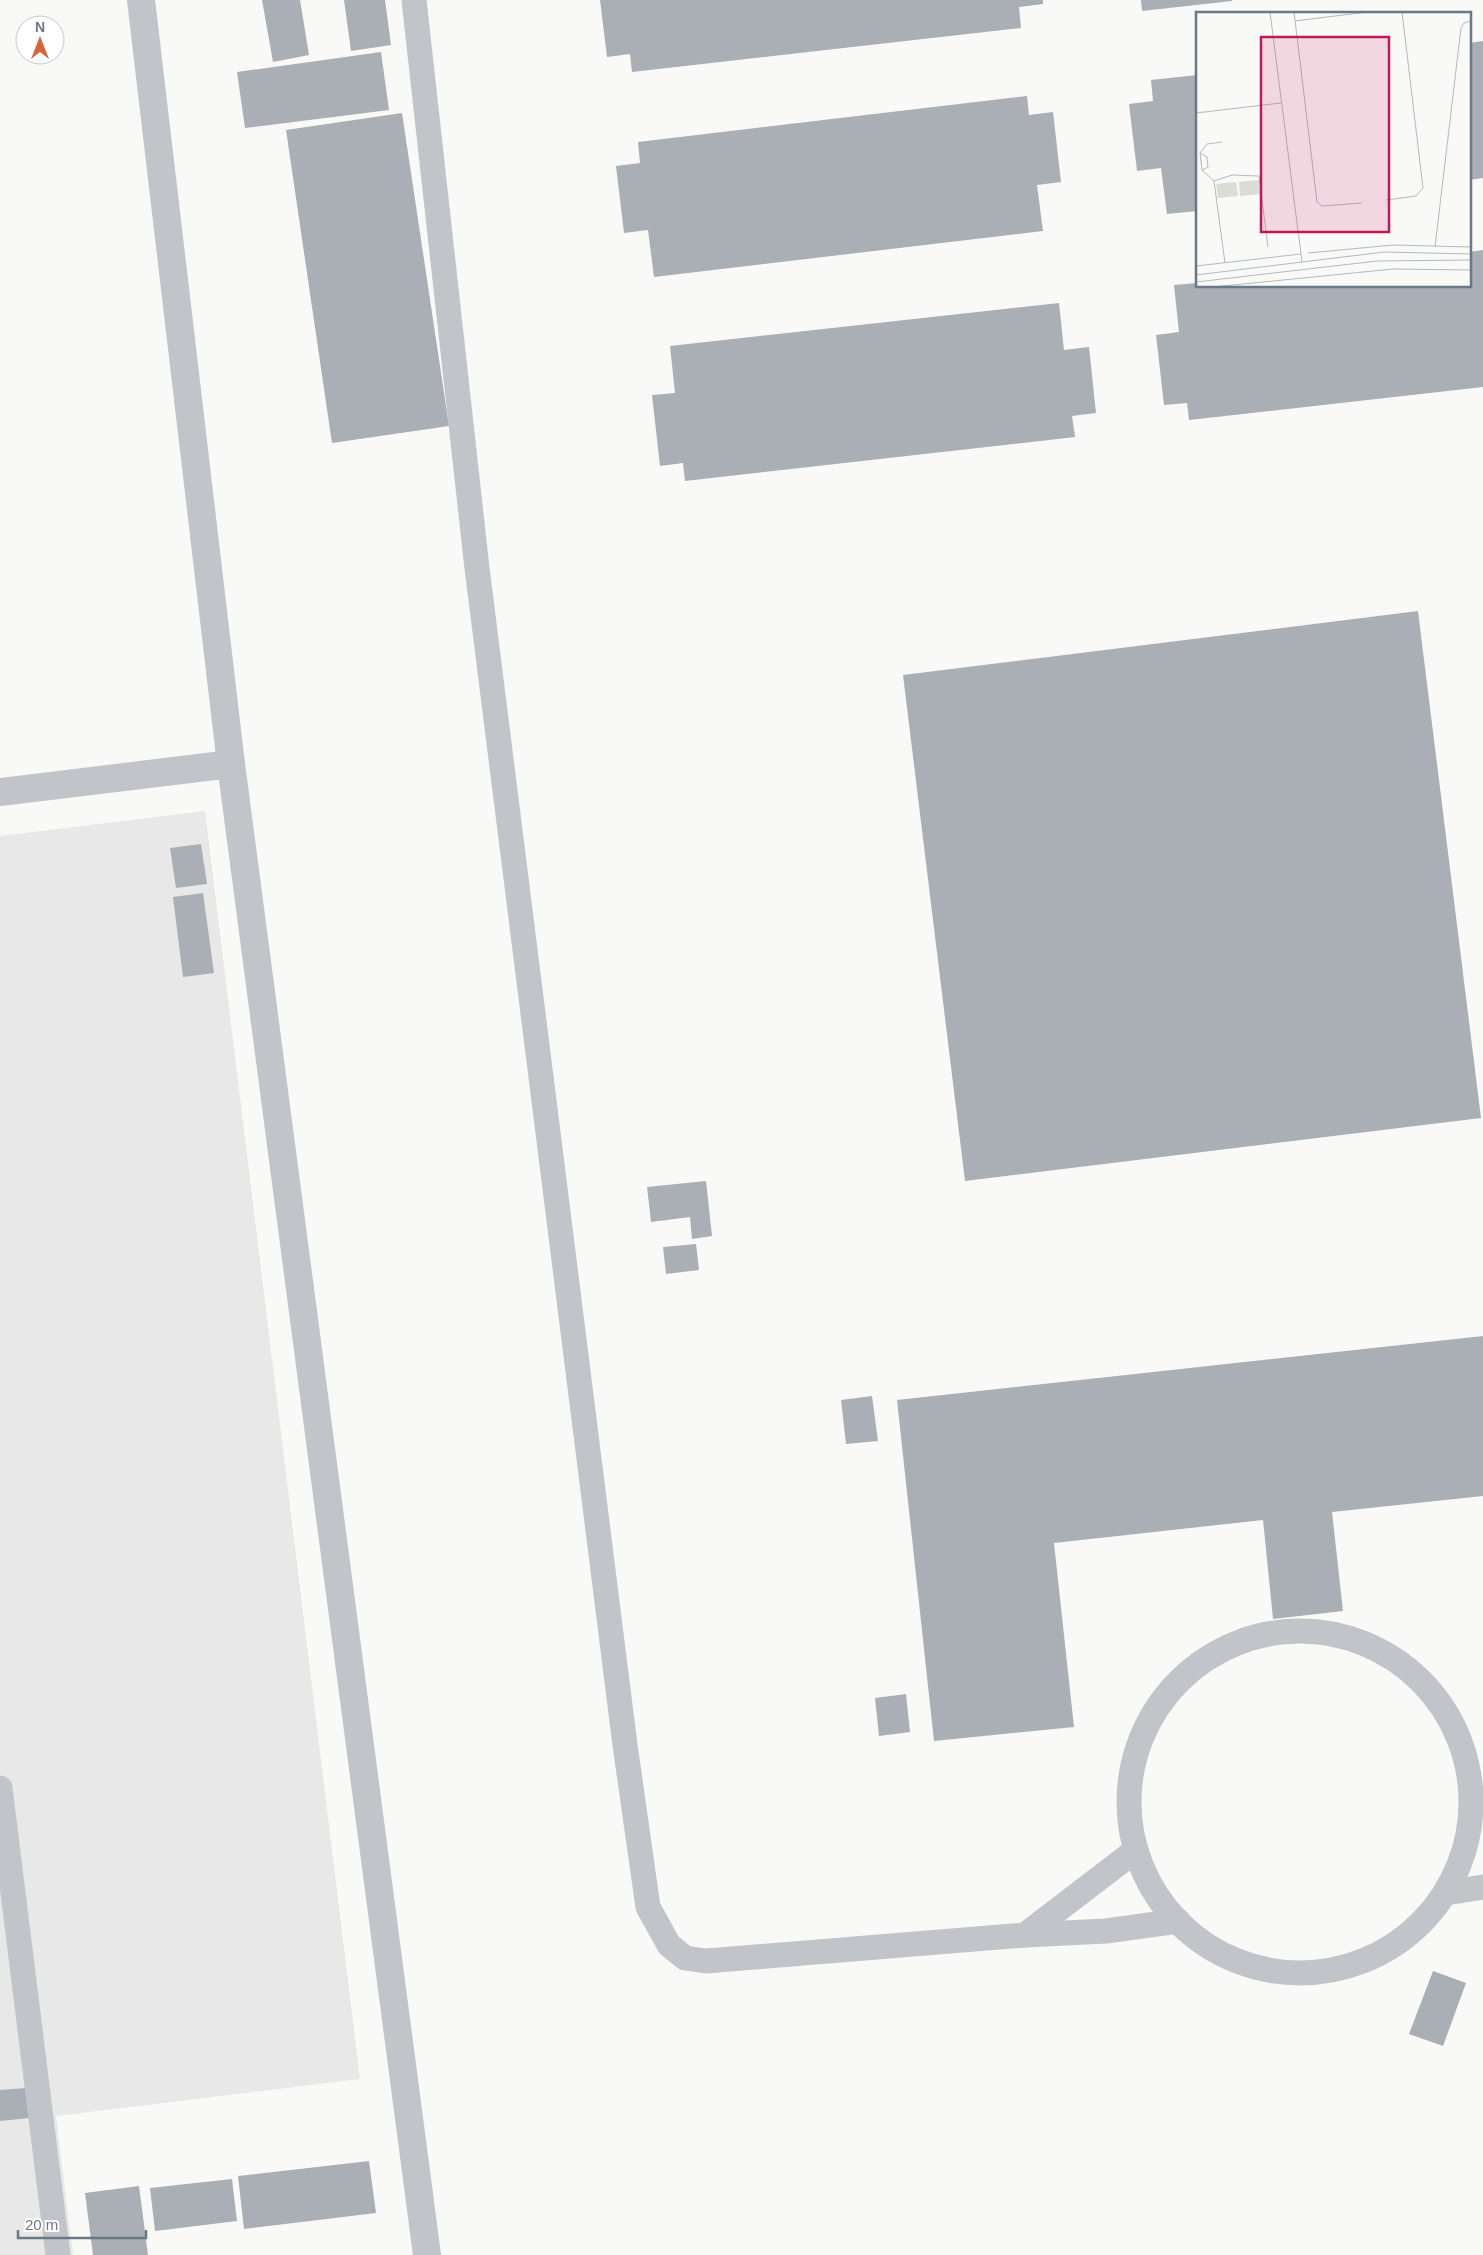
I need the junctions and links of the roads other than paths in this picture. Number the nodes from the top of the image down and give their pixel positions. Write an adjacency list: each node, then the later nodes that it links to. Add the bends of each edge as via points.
1 (141, 0): 3 (street)
2 (414, 0): 11 (lane, via 478,568 648,1907 669,1945 685,1958 706,1962)
3 (231, 764): 4 (street); 13 (street)
4 (0, 792)
5 (0, 1788): 12 (lane)
6 (1477, 1792): 7 (lane, via 1452,1722 1434,1694 1410,1670 1382,1651 1351,1638 1318,1632 1284,1631 1252,1638 1206,1659 1168,1693 1149,1720 1136,1751 1129,1784 1129,1817); 9 (lane, via 1462,1860)
7 (1136, 1850): 10 (lane, via 1153,1889); 11 (lane)
8 (1483, 1887): 9 (lane)
9 (1446, 1893): 10 (lane, via 1427,1918 1378,1954 1349,1966 1318,1971 1288,1972 1250,1964 1201,1942)
10 (1178, 1921): 11 (lane, via 1106,1931)
11 (1024, 1935)
12 (58, 2255)
13 (427, 2255)

